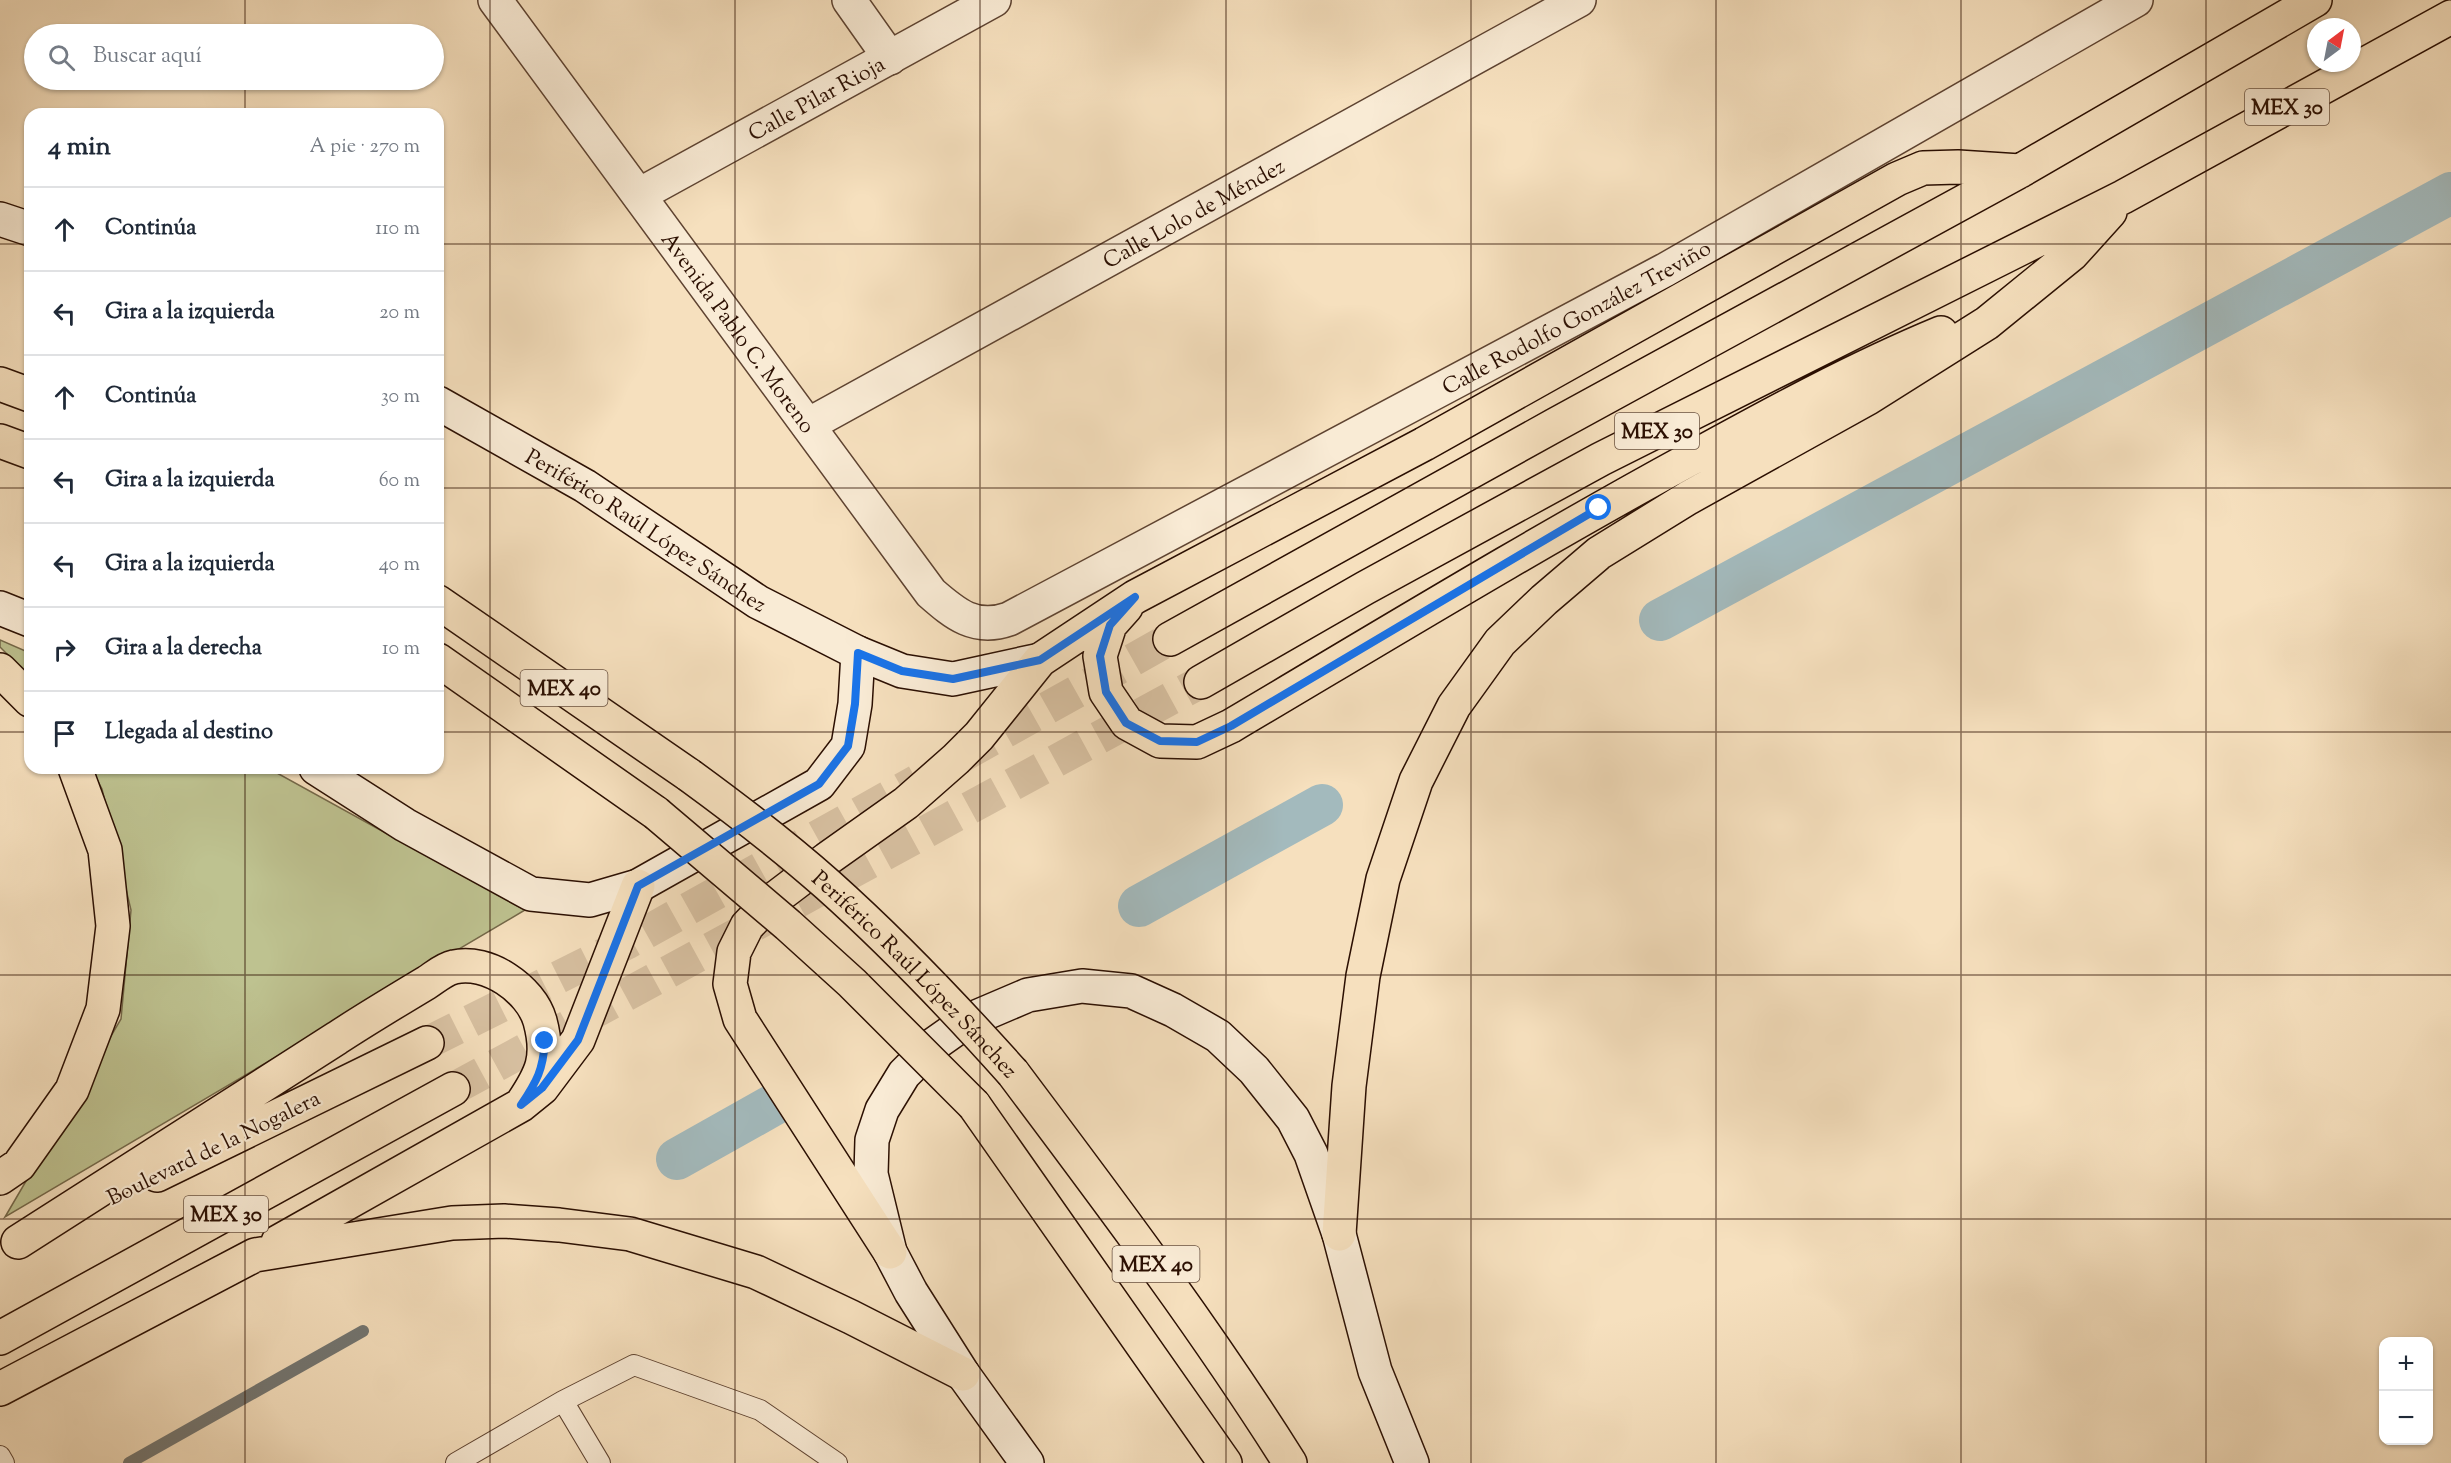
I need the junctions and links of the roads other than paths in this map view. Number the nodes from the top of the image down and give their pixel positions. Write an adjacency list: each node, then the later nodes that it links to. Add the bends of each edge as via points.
1 (495, 0): 10 (street, Avenida Pablo C. Moreno)
2 (849, 0): 8 (street)
3 (994, 0): 8 (street, Calle Pilar Rioja)
4 (1579, 0): 18 (street, Calle Lolo de Méndez)
5 (2136, 0): 25 (street, Calle Rodolfo González Treviño, via 1665,270)
6 (2302, 3): 9 (main road, MEX 30)
7 (2451, 17): 11 (main road, MEX 30)
8 (890, 58): 10 (street, Calle Pilar Rioja)
9 (2020, 171): 21 (main road, via 1923,168 1897,179 1424,444); 26 (main road, MEX 30)
10 (639, 195): 18 (street, Avenida Pablo C. Moreno)
11 (2123, 197): 14 (main road, via 2072,254); 31 (main road, MEX 30, via 1601,459)
12 (0, 219): 13 (street)
13 (24, 227)
14 (1987, 323): 21 (main road, via 1946,331 1876,361 1774,413 1599,508 1231,726 1197,742 1160,741 1126,723 1106,692 1100,656 1106,635); 40 (main road, via 1868,398 1688,498 1599,553 1500,642 1454,706 1416,781 1383,879 1363,976 1349,1086)
15 (0, 384): 16 (main road)
16 (24, 393)
17 (444, 406): 27 (street, Periférico Raúl López Sánchez, via 585,486 758,602)
18 (808, 425): 25 (street, Avenida Pablo C. Moreno, via 931,593 969,620 997,624)
19 (0, 441): 20 (main road)
20 (24, 450)
21 (1135, 597): 28 (main road)
22 (444, 606): 55 (main road, Periférico Raúl López Sánchez / MEX 40, bridge, via 760,828 827,885 939,992 1013,1073 1154,1261)
23 (0, 608): 24 (street)
24 (24, 618)
25 (1009, 619)
26 (1170, 639)
27 (858, 653): 28 (street, Periférico Raúl López Sánchez, via 902,671 953,679); 35 (street, via 848,746 819,784)
28 (1040, 660): 42 (main road, via 957,759 906,803 769,903 747,926 734,952 730,984 740,1019)
29 (444, 664): 54 (main road, MEX 40, bridge, via 656,813 844,975 974,1105)
30 (0, 670): 32 (main road)
31 (1200, 681)
32 (24, 694)
33 (77, 774): 39 (main road, via 105,850 113,926 103,1009 72,1090 19,1165)
34 (325, 774): 35 (street, via 405,825 531,894 590,900)
35 (638, 886): 38 (main road, via 578,1040 542,1088)
36 (428, 1042): 41 (main road, Boulevard de la Nogalera / MEX 30)
37 (453, 1089): 44 (main road, MEX 30)
38 (521, 1105): 41 (main road, via 539,1078 544,1059 545,1041 539,1017 529,999 511,982 487,970 453,967); 43 (main road)
39 (0, 1178)
40 (1339, 1234): 42 (street, via 1311,1154 1293,1119 1254,1070 1218,1036 1173,1010 1131,991 1082,986 1028,995 968,1021 933,1045 904,1074 882,1110 872,1140 871,1174); 56 (street, via 1375,1371)
41 (9, 1247)
42 (890, 1252): 45 (street, via 910,1292)
43 (255, 1255): 45 (main road, via 452,1223 504,1221 630,1234 756,1272); 46 (main road)
44 (0, 1338)
45 (963, 1374): 53 (street)
46 (0, 1389)
47 (563, 1401): 50 (lane); 51 (lane); 52 (lane, via 634,1365 760,1410)
48 (0, 1455): 49 (lane)
49 (4, 1463)
50 (456, 1463)
51 (600, 1463)
52 (837, 1463)
53 (1027, 1463)
54 (1225, 1463)
55 (1290, 1463)
56 (1412, 1463)

